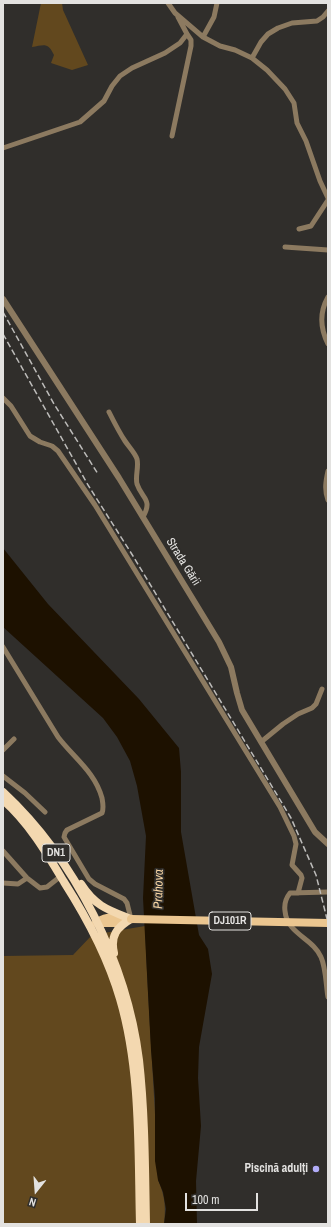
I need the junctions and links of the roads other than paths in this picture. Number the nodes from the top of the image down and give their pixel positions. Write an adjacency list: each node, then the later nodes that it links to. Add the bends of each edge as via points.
1 (168, 3): 4 (street)
2 (217, 3): 6 (street, via 214,17)
3 (328, 11): 7 (street, via 317,21 292,23 268,34)
4 (175, 13): 5 (street); 6 (street)
5 (187, 34): 8 (street, via 191,46); 9 (street, via 180,43 165,53 120,76 104,101 80,122)
6 (203, 37): 7 (street)
7 (252, 58): 10 (street, via 285,89 294,103 297,123)
8 (172, 136)
9 (3, 148)
10 (328, 199): 11 (street, via 311,226)
11 (299, 229)
12 (285, 247): 13 (street)
13 (328, 250)
14 (328, 297): 16 (street, via 321,315)
15 (3, 299): 21 (street, Strada Gării)
16 (328, 344)
17 (3, 398): 38 (street, via 30,436 58,451 95,505 280,807 296,844 292,865 302,878)
18 (109, 412): 21 (street, via 137,459 137,484 147,504)
19 (328, 471): 20 (street)
20 (328, 500)
21 (143, 517): 25 (street, Strada Gării, via 219,642 231,667 242,710)
22 (3, 647): 39 (street, via 58,737 96,782 103,804 102,814 67,830 64,837 89,879 124,899)
23 (322, 689): 25 (street, via 312,708 298,714)
24 (14, 739): 26 (street)
25 (261, 742): 32 (street, Strada Gării, via 315,832)
26 (3, 750)
27 (3, 776): 30 (street)
28 (3, 792): 31 (highway, DN1)
29 (3, 800): 34 (highway, DN1, via 32,830)
30 (45, 812)
31 (44, 837): 39 (highway, via 60,853 93,899 109,911); 41 (highway, DN1, via 72,878)
32 (328, 844)
33 (3, 851): 35 (street)
34 (61, 876): 35 (street, via 44,888); 41 (highway, DN1)
35 (27, 878): 36 (street, via 14,885)
36 (3, 883)
37 (328, 892): 38 (street)
38 (298, 893): 43 (street, via 290,894 287,898 286,916 289,925 321,957)
39 (131, 919): 40 (main road, DJ101R, bridge); 41 (main road, DJ101R, via 109,917); 42 (highway, via 121,925 113,939)
40 (328, 923)
41 (93, 924): 42 (highway, DN1, via 106,941); 44 (highway, DN1, via 117,987 128,1034 137,1109)
42 (119, 973): 45 (highway, DN1, via 139,1059)
43 (328, 997)
44 (140, 1224)
45 (146, 1224)

